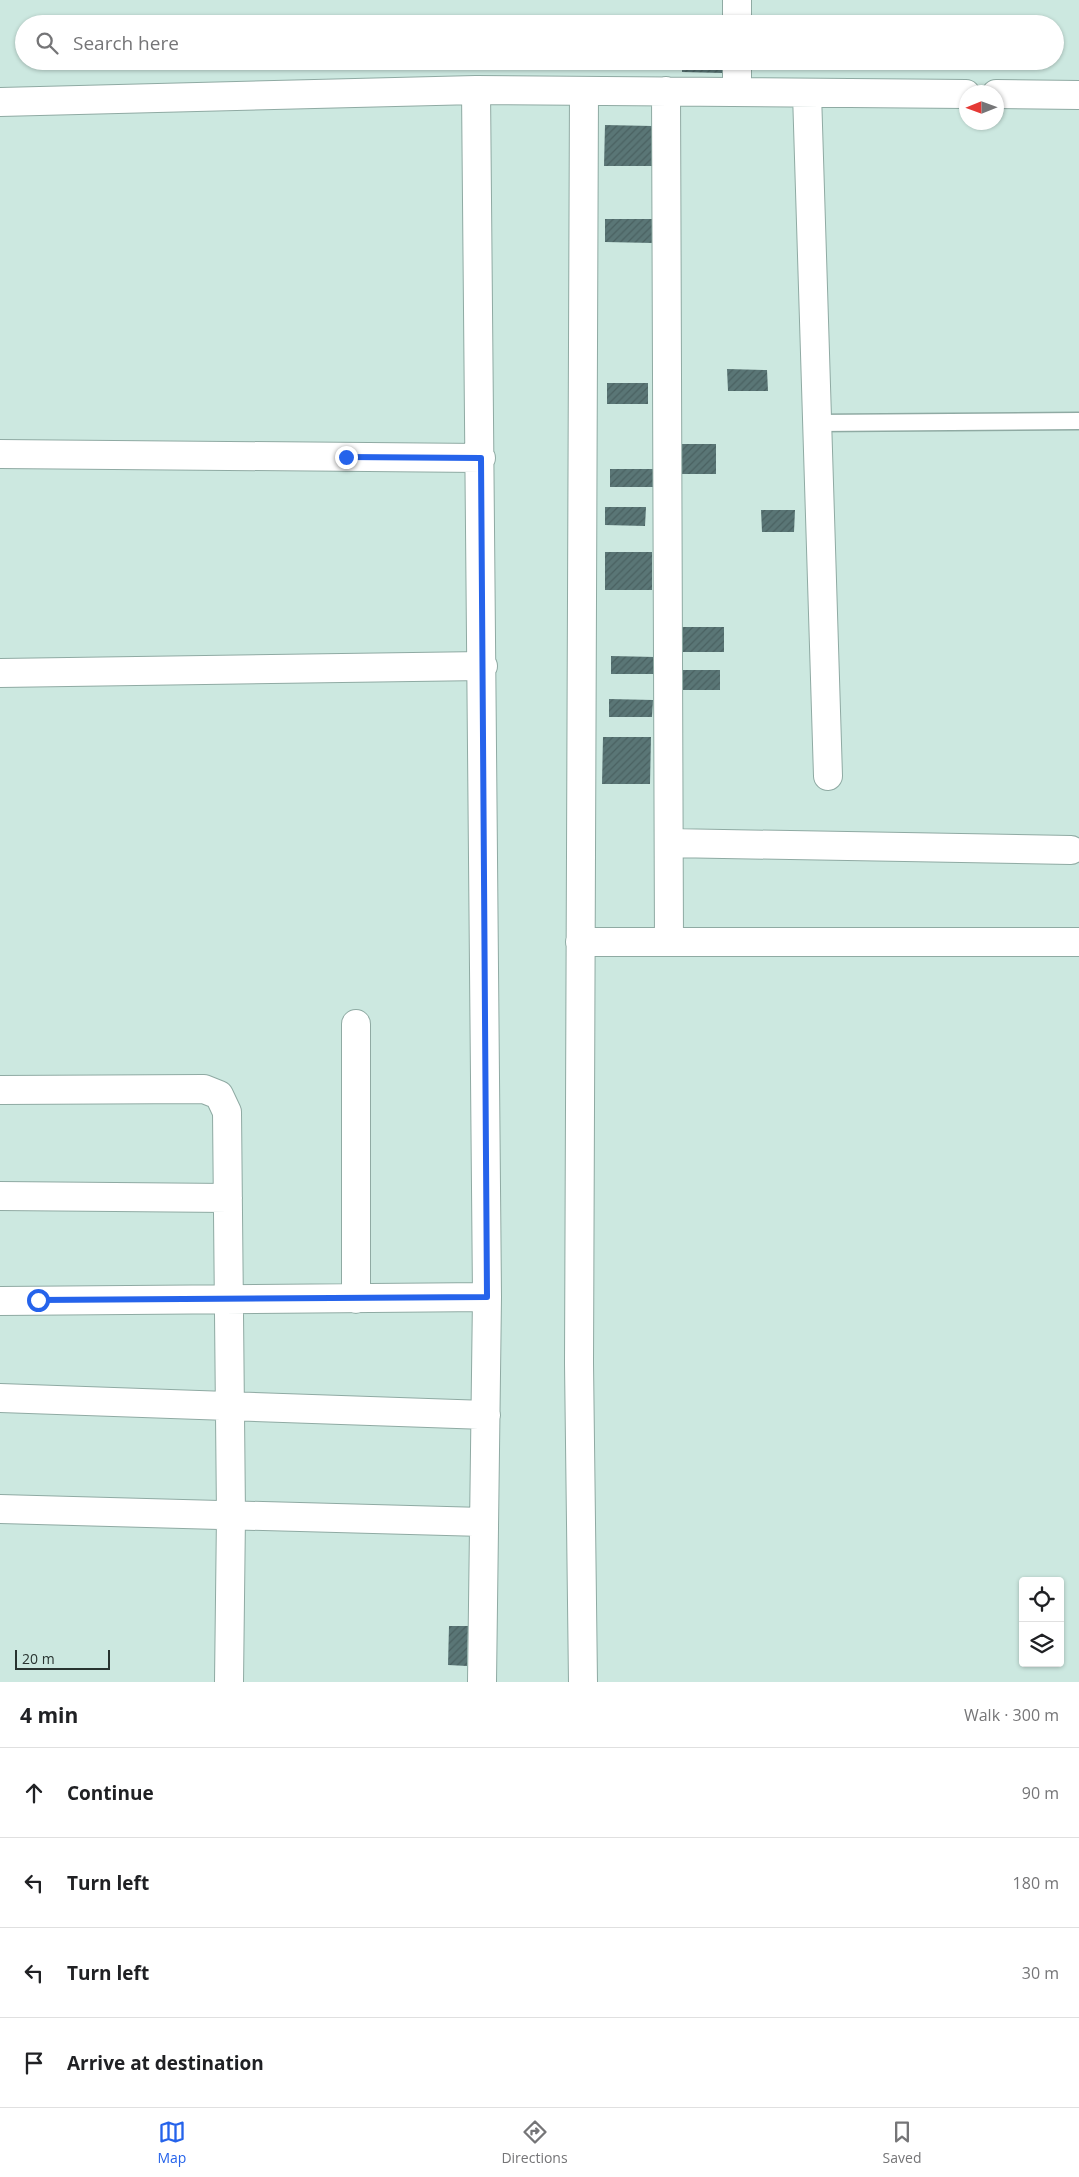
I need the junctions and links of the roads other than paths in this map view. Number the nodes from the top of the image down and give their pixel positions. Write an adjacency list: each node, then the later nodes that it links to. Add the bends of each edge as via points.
1 (737, 0): 2 (street)
2 (737, 15)
3 (737, 70): 7 (street)
4 (476, 90): 5 (street); 12 (street); 16 (street)
5 (584, 91): 6 (street); 22 (street)
6 (666, 91): 7 (street); 20 (street)
7 (737, 92): 8 (street)
8 (807, 93): 9 (street); 14 (street)
9 (959, 94)
10 (1004, 94): 11 (street)
11 (1079, 95)
12 (0, 102)
13 (1079, 421): 14 (lane)
14 (817, 423): 19 (street)
15 (0, 454): 16 (street)
16 (481, 458): 17 (street)
17 (483, 666): 18 (street); 29 (street)
18 (0, 673)
19 (828, 776)
20 (669, 842): 21 (street); 23 (street)
21 (1071, 850)
22 (580, 942): 23 (street); 41 (street, via 579,1363)
23 (669, 942): 24 (street)
24 (1079, 942)
25 (356, 1024): 30 (street)
26 (0, 1090): 28 (street, via 204,1089 219,1095 227,1112)
27 (0, 1196): 28 (street)
28 (228, 1198): 31 (street)
29 (487, 1297): 30 (street); 35 (street)
30 (356, 1299): 31 (street)
31 (229, 1300): 32 (street); 34 (street)
32 (0, 1301)
33 (0, 1398): 34 (street)
34 (230, 1405): 35 (street); 37 (street)
35 (486, 1415): 38 (street)
36 (0, 1509): 37 (street)
37 (231, 1515): 38 (street); 39 (street)
38 (483, 1522): 40 (street)
39 (229, 1682)
40 (482, 1682)
41 (583, 1682)

